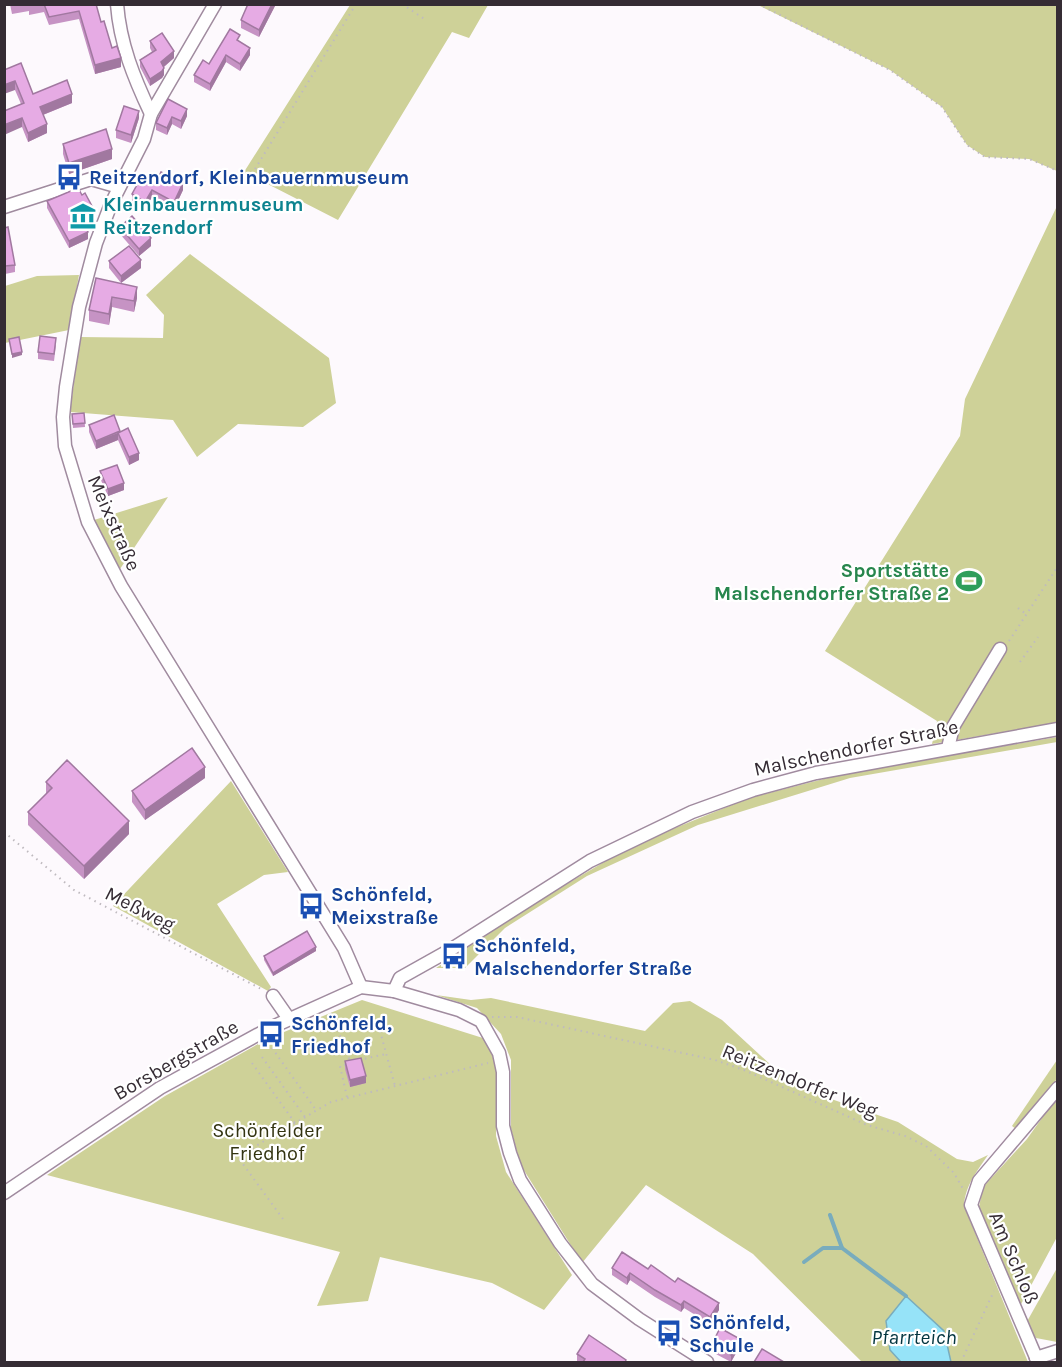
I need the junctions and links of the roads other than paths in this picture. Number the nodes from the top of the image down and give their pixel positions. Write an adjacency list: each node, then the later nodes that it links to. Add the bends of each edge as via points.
1 (117, 4): 3 (street, via 132,76)
2 (215, 4): 3 (street, Meixstraße)
3 (151, 114): 4 (street, Meixstraße, via 144,140)
4 (119, 187): 5 (street, via 90,179); 9 (street, Meixstraße, via 90,259 66,387 63,427 72,475 88,522 121,586 344,948)
5 (4, 207)
6 (1000, 649): 8 (street, via 953,727)
7 (1058, 729): 8 (street, Malschendorfer Straße)
8 (948, 748): 10 (street, Malschendorfer Straße, via 816,773 692,812 590,861 400,978)
9 (361, 987): 10 (street); 12 (street, Borsbergstraße)
10 (393, 991): 17 (street, via 481,1020 501,1061 503,1126 510,1153 520,1180 565,1250 592,1284 609,1298)
11 (273, 996): 12 (street)
12 (289, 1019): 14 (street, Borsbergstraße, via 160,1088)
13 (1058, 1088): 16 (street, Am Schloß, via 979,1181 971,1205)
14 (4, 1193)
15 (1058, 1351): 16 (street)
16 (1037, 1360)
17 (707, 1362)

